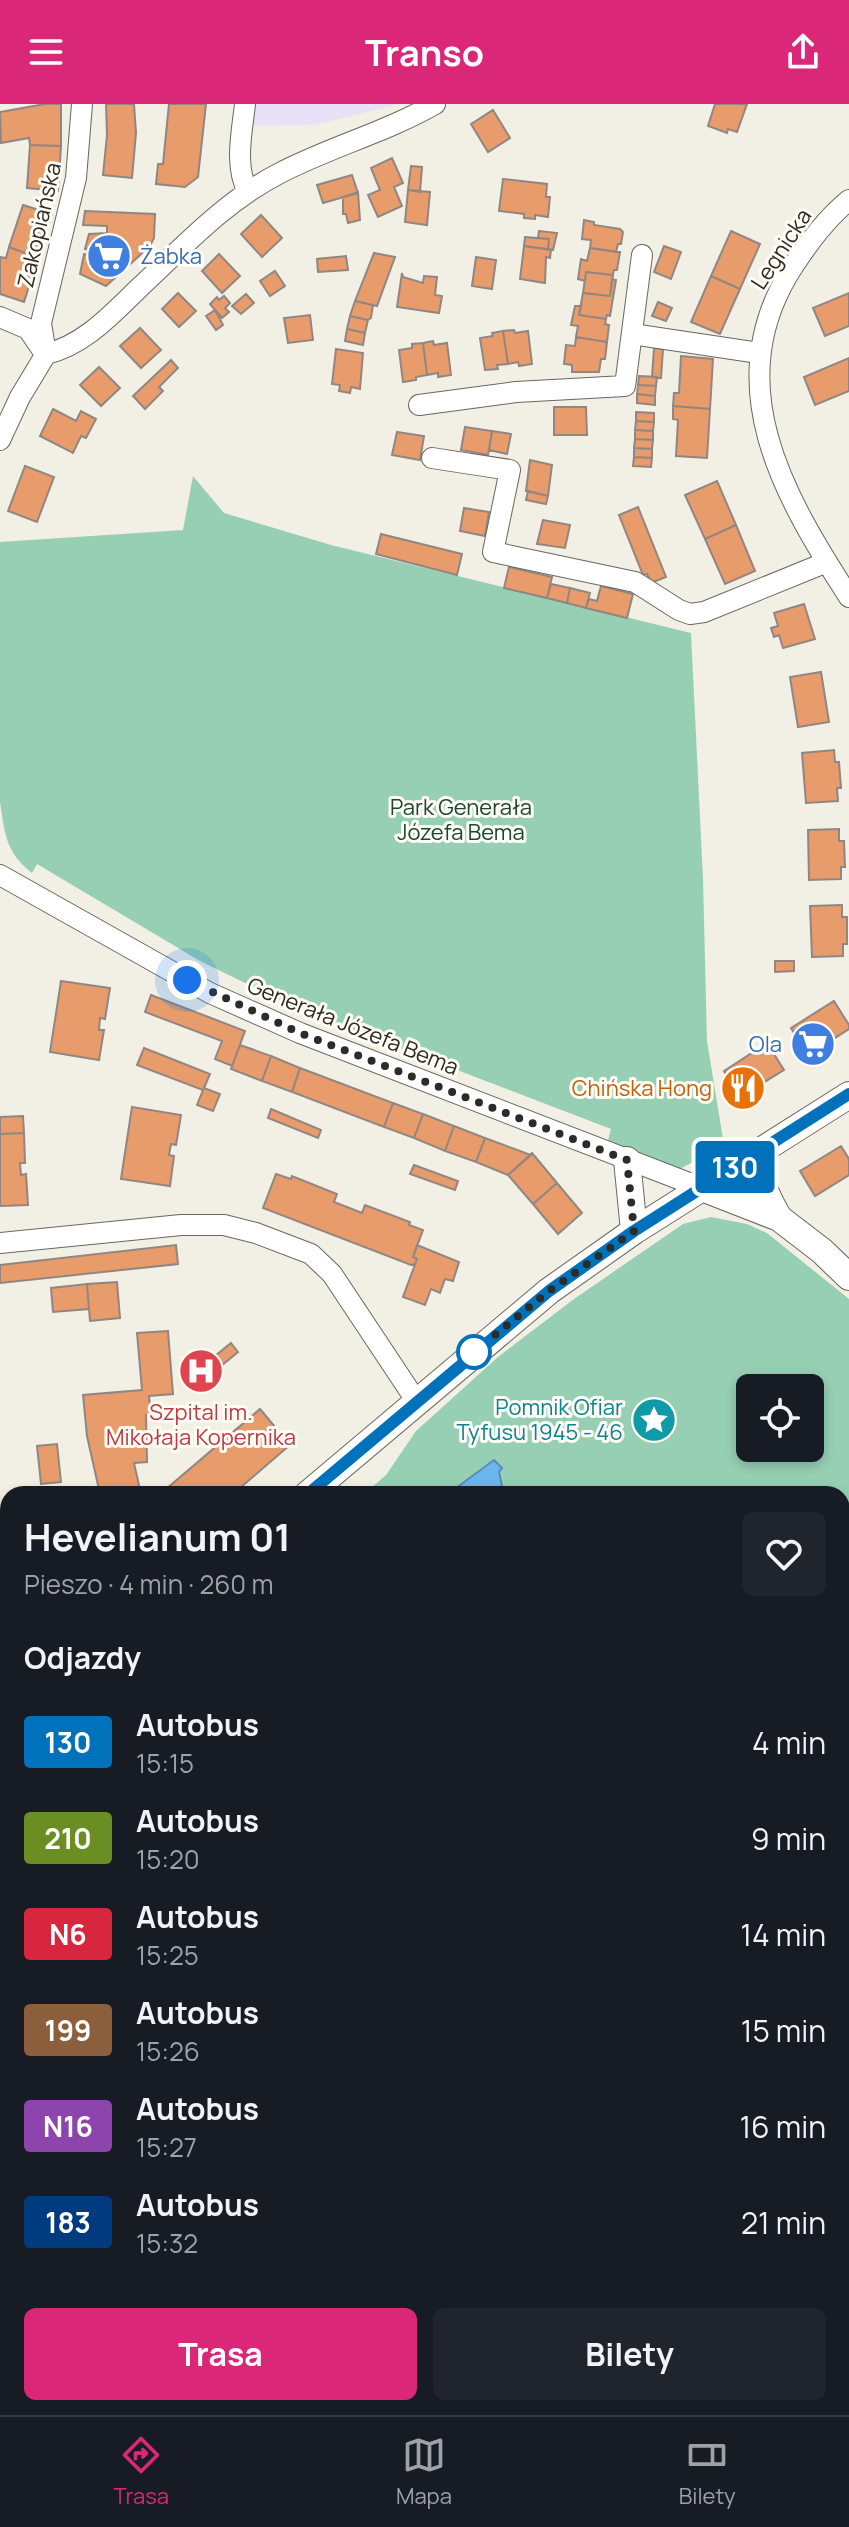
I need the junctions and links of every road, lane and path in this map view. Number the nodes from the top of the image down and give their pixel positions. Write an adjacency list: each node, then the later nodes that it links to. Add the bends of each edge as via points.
1 (82, 104): 10 (street, Zakopiańska, via 76,178 41,323)
2 (245, 104): 4 (street, via 240,154)
3 (435, 104): 4 (street)
4 (248, 192): 10 (street, via 104,321 63,350)
5 (849, 200): 9 (street, Legnicka, via 815,235 787,276 771,306)
6 (642, 255): 8 (street)
7 (0, 317): 10 (street, via 28,329)
8 (632, 334): 9 (street); 11 (street, via 625,386 516,392)
9 (759, 353): 14 (street, Legnicka, via 770,451)
10 (46, 354): 12 (street)
11 (419, 405)
12 (0, 440)
13 (432, 458): 14 (street, via 510,470 493,552 635,582 690,614)
14 (827, 562): 15 (street, Legnicka)
15 (849, 597)
16 (0, 875): 19 (street, Generała Józefa Bema, via 256,1015)
17 (849, 1095): 18 (street)
18 (762, 1150): 20 (street); 21 (street, via 758,1168)
19 (627, 1160): 20 (street, Generała Józefa Bema); 22 (street)
20 (702, 1188): 21 (street); 22 (street)
21 (779, 1218): 24 (street)
22 (634, 1231): 25 (street, via 549,1291)
23 (0, 1243): 25 (street, via 181,1225 228,1225 256,1233 311,1254 332,1274)
24 (849, 1277)
25 (417, 1402): 26 (street)
26 (317, 1486)

